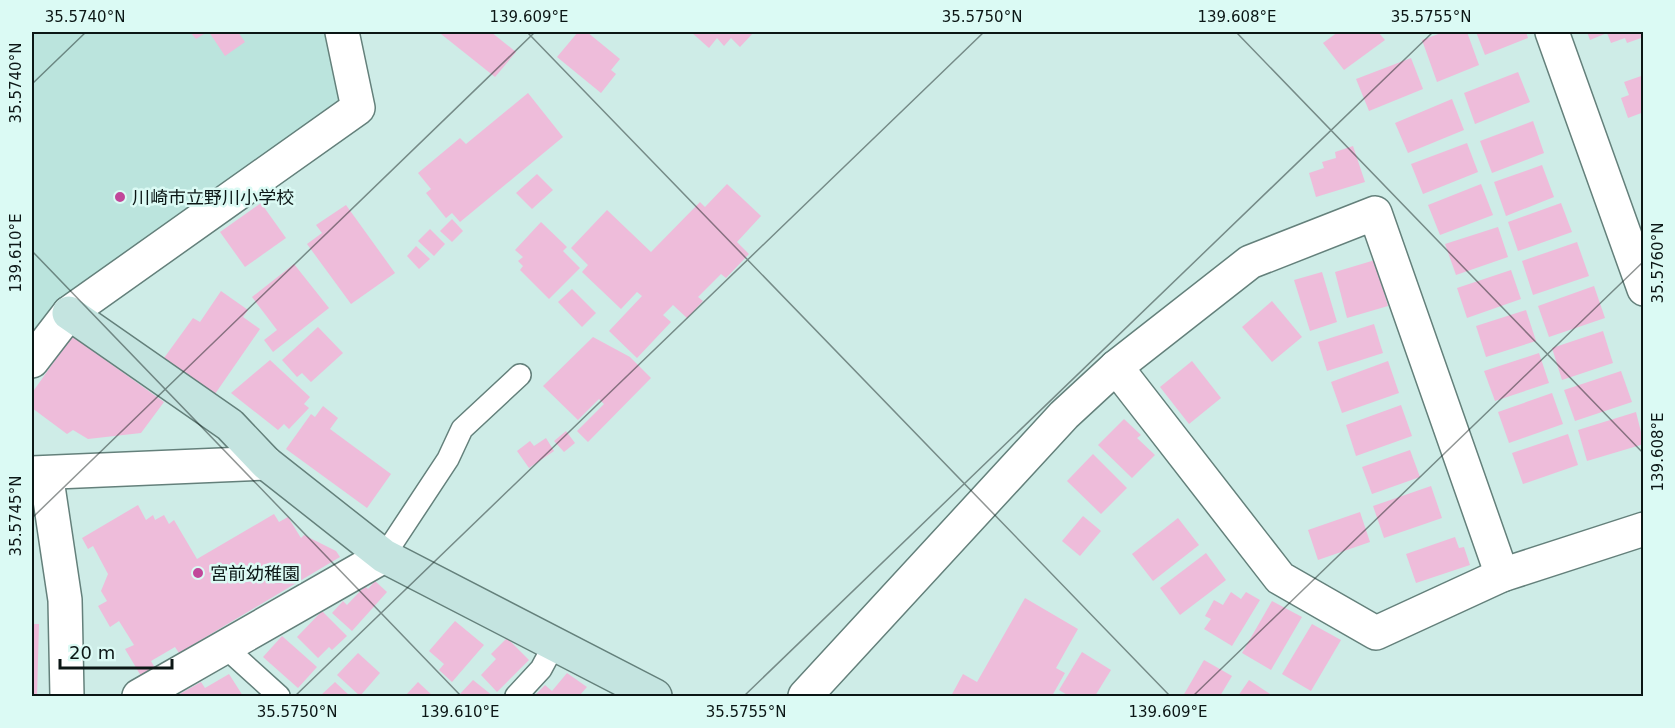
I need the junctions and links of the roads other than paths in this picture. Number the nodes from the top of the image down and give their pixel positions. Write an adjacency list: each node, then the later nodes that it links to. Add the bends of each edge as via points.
1 (342, 32): 4 (street, via 358,108)
2 (1552, 32): 3 (street)
3 (1644, 289)
4 (69, 313): 5 (street); 8 (street, via 230,425)
5 (32, 361)
6 (1116, 367): 12 (street, via 1280,578 1376,633); 12 (street, via 1250,262 1375,213); 20 (street, via 1064,416)
7 (520, 375): 11 (lane, via 462,429 448,459)
8 (266, 463): 9 (street); 11 (street)
9 (39, 473): 15 (street, via 65,600)
10 (1644, 529): 12 (street)
11 (384, 556): 13 (street); 14 (street)
12 (1502, 575)
13 (555, 643): 18 (lane, via 541,669); 19 (street)
14 (226, 648): 16 (street); 17 (lane)
15 (67, 696)
16 (139, 696)
17 (279, 696)
18 (516, 696)
19 (655, 696)
20 (805, 696)

